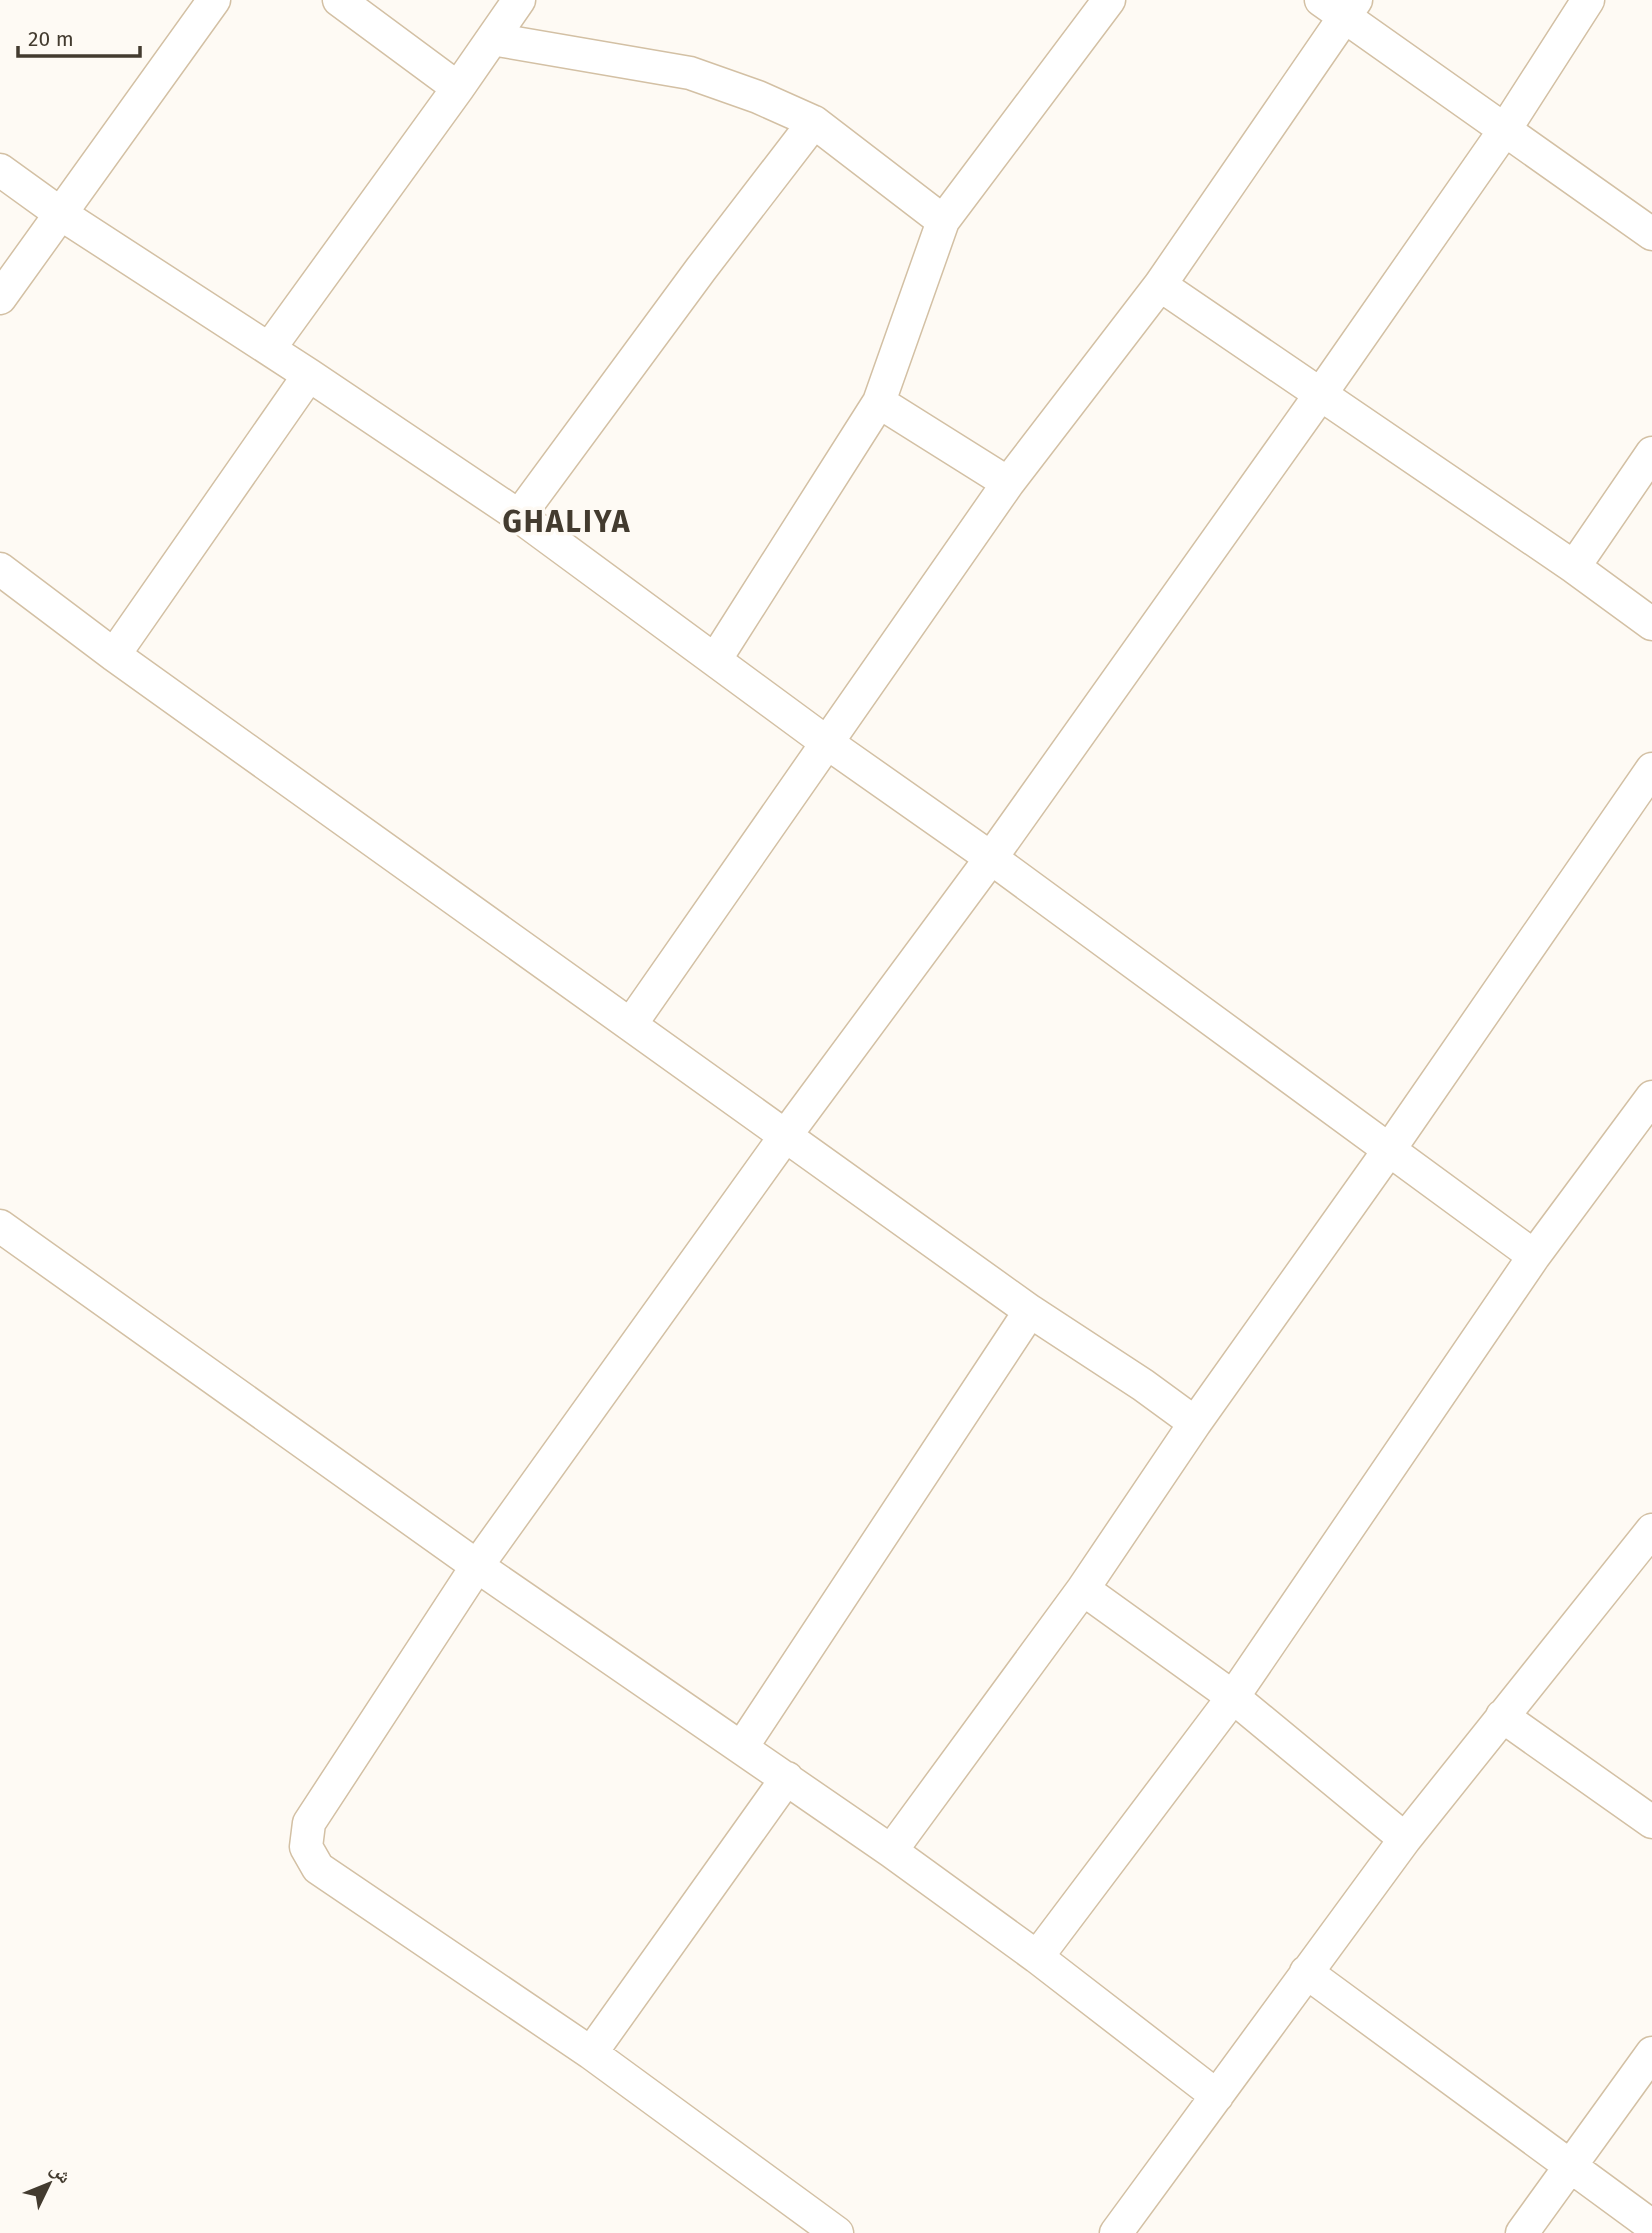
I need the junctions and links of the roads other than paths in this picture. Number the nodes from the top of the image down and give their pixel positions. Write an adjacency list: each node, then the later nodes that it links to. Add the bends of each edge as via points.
1 (214, 0): 12 (street)
2 (339, 0): 8 (street)
3 (519, 0): 7 (street)
4 (1109, 0): 13 (street)
5 (1588, 0): 10 (street)
6 (1341, 6): 10 (street); 15 (street)
7 (492, 38): 8 (street); 9 (street, via 690,73)
8 (458, 88): 17 (street)
9 (814, 122): 13 (street); 23 (street)
10 (1504, 131): 14 (street); 19 (street)
11 (0, 170): 12 (street)
12 (61, 214): 16 (street); 17 (street)
13 (943, 221): 20 (street)
14 (1652, 234)
15 (1160, 285): 19 (street); 22 (street)
16 (0, 298)
17 (269, 349): 18 (street)
18 (309, 376): 23 (street); 27 (street)
19 (1320, 395): 24 (street); 31 (street)
20 (879, 402): 22 (street); 28 (street)
21 (1652, 453): 24 (street)
22 (1008, 482): 29 (street)
23 (519, 516): 28 (street)
24 (1574, 567): 26 (street)
25 (0, 569): 27 (street)
26 (1652, 624)
27 (114, 655): 32 (street)
28 (715, 660): 29 (street)
29 (826, 742): 31 (street); 32 (street)
30 (1652, 769): 35 (street)
31 (991, 858): 34 (street); 35 (street)
32 (631, 1024): 34 (street)
33 (1652, 1097): 37 (street)
34 (786, 1135): 38 (street); 41 (street)
35 (1388, 1150): 37 (street); 39 (street)
36 (0, 1226): 41 (street)
37 (1534, 1256): 43 (street)
38 (1031, 1311): 39 (street); 45 (street)
39 (1195, 1423): 42 (street)
40 (1651, 1532): 44 (street)
41 (477, 1566): 45 (street); 52 (street, via 309,1823 306,1847 318,1868)
42 (1083, 1589): 43 (street); 49 (street)
43 (1233, 1697): 48 (street); 50 (street)
44 (1502, 1716): 47 (street); 48 (street)
45 (742, 1747): 46 (street)
46 (787, 1778): 49 (street); 52 (street)
47 (1652, 1822)
48 (1405, 1839): 51 (street)
49 (891, 1851): 50 (street)
50 (1037, 1957): 54 (street)
51 (1306, 1972): 54 (street); 55 (street)
52 (591, 2053): 58 (street)
53 (1652, 2053): 55 (street)
54 (1217, 2096): 57 (street)
55 (1570, 2167): 56 (street); 59 (street)
56 (1652, 2226)
57 (1118, 2232)
58 (837, 2233)
59 (1522, 2233)

